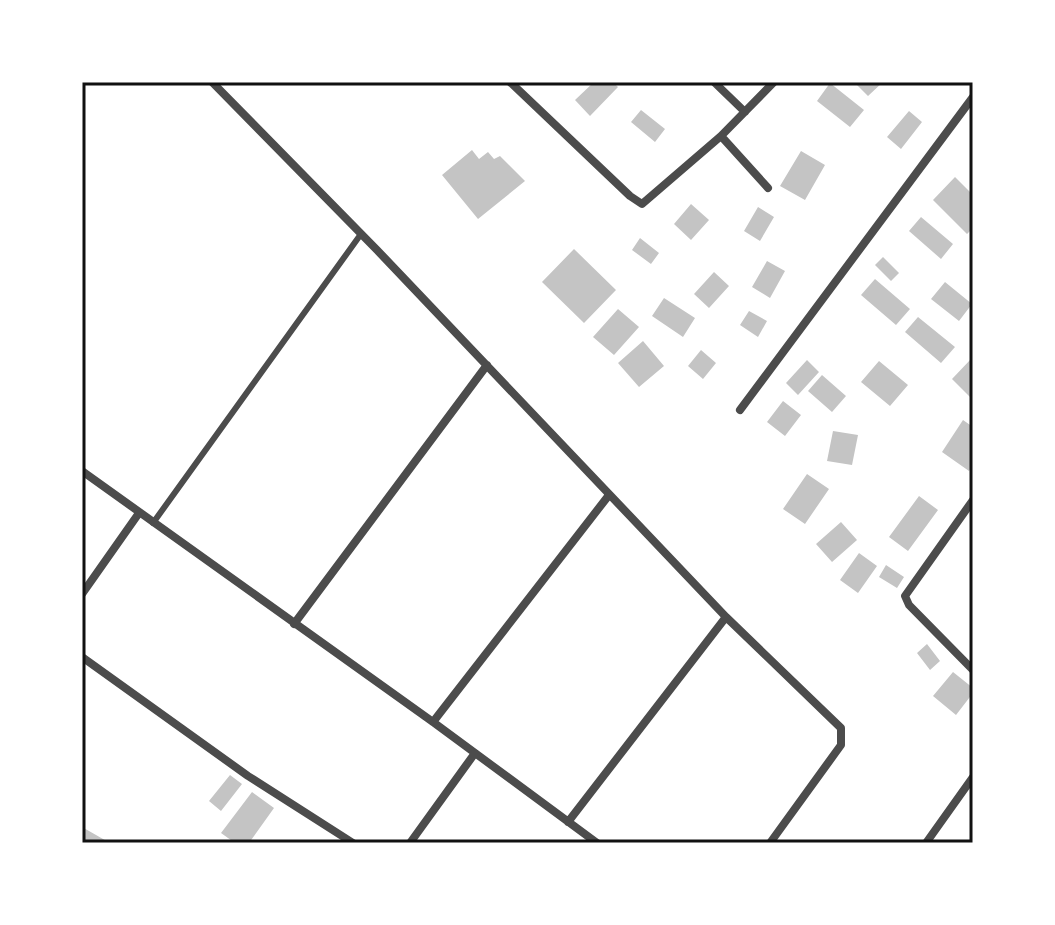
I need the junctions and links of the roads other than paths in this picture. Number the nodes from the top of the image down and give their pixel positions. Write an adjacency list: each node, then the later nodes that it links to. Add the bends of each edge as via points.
1 (212, 82): 9 (street)
2 (510, 82): 7 (street, via 642,204)
3 (714, 82): 6 (street)
4 (774, 82): 6 (street)
5 (973, 97): 11 (street)
6 (745, 112): 7 (street)
7 (721, 136): 8 (street)
8 (768, 188)
9 (361, 234): 10 (street); 16 (lane)
10 (487, 365): 13 (street); 19 (street)
11 (740, 410)
12 (82, 471): 15 (street)
13 (609, 495): 18 (street); 22 (street)
14 (973, 500): 21 (street, via 905,596)
15 (139, 513): 16 (street); 17 (street)
16 (153, 523): 19 (street)
17 (82, 594)
18 (726, 617): 25 (street); 29 (street, via 843,735)
19 (294, 624): 22 (street)
20 (82, 657): 26 (street, via 248,776)
21 (973, 670)
22 (433, 722): 23 (street)
23 (475, 753): 25 (street); 27 (street)
24 (973, 777): 30 (street)
25 (568, 822): 28 (street)
26 (353, 843)
27 (410, 843)
28 (597, 843)
29 (770, 843)
30 (926, 843)

